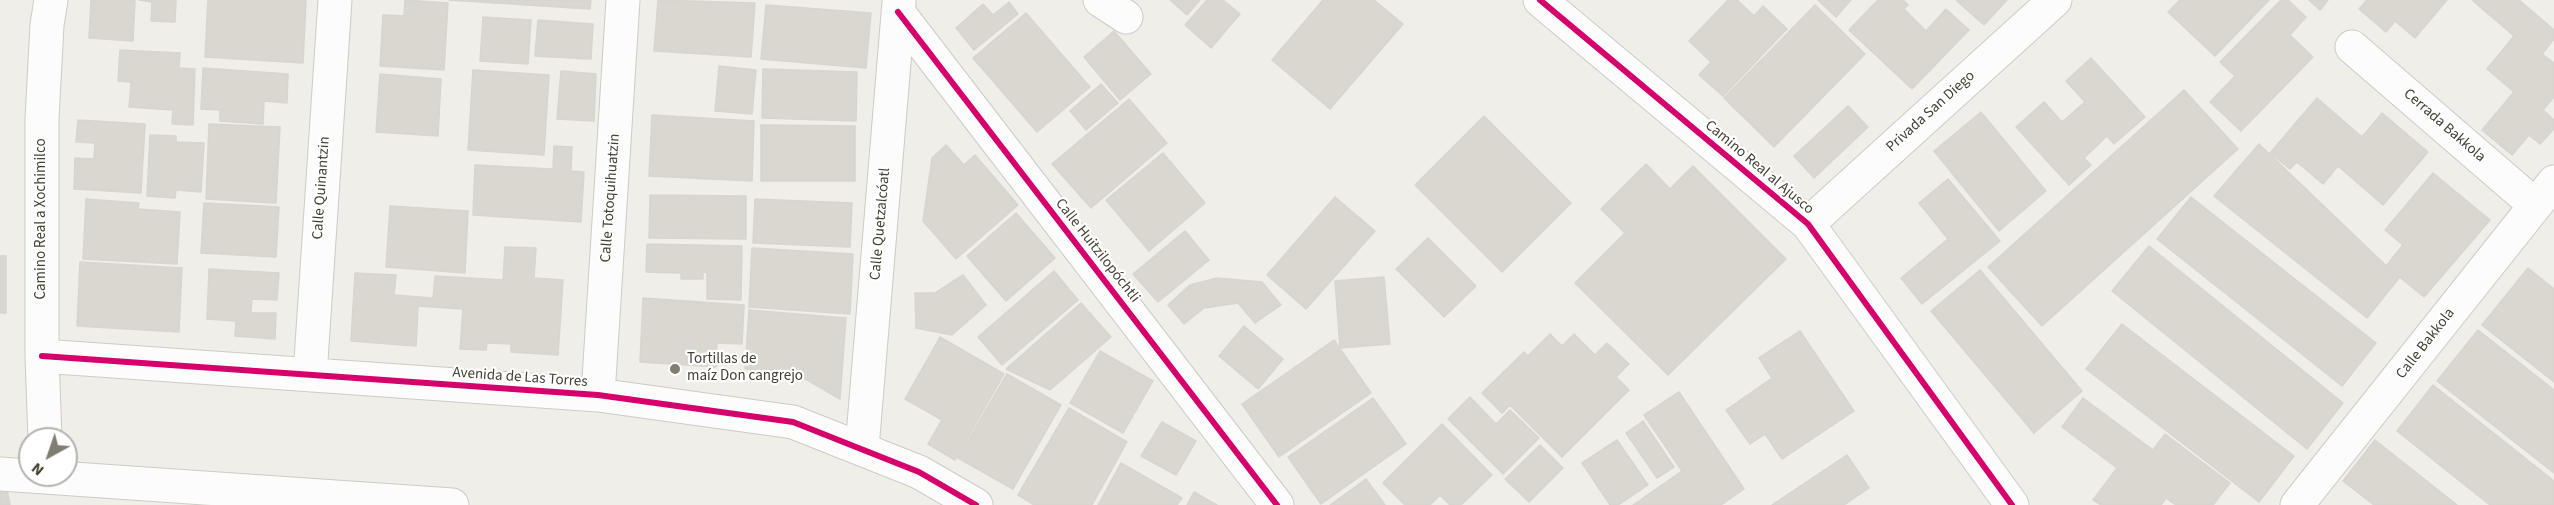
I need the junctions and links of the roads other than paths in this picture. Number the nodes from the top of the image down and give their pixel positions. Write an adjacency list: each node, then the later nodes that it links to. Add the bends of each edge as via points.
1 (51, 0): 10 (street, Camino Real a Xochimilco, via 42,119)
2 (335, 0): 11 (street, Calle Quinantzin)
3 (624, 0): 12 (street, Calle Totoquihuatzin)
4 (1540, 0): 9 (street, Camino Real al Ajusco)
5 (2055, 0): 9 (street, Privada San Diego)
6 (899, 6): 14 (street, Calle Quetzalcóatl); 20 (street, Calle Huitzilopóchtli)
7 (2352, 47): 8 (street, Cerrada Bakkola)
8 (2545, 194): 22 (street, Calle Bakkola)
9 (1808, 224): 21 (street, Camino Real al Ajusco)
10 (42, 356): 11 (street, Avenida de Las Torres); 13 (street, Camino Real a Xochimilco)
11 (310, 375): 12 (street, Avenida de Las Torres)
12 (598, 395): 14 (street, Avenida de Las Torres, via 793,422)
13 (45, 427)
14 (862, 448): 19 (street, Avenida de Las Torres, via 919,472)
15 (0, 474): 16 (street)
16 (18, 478)
17 (69, 487): 18 (street)
18 (452, 505)
19 (976, 505)
20 (1277, 505)
21 (2012, 505)
22 (2298, 505)

